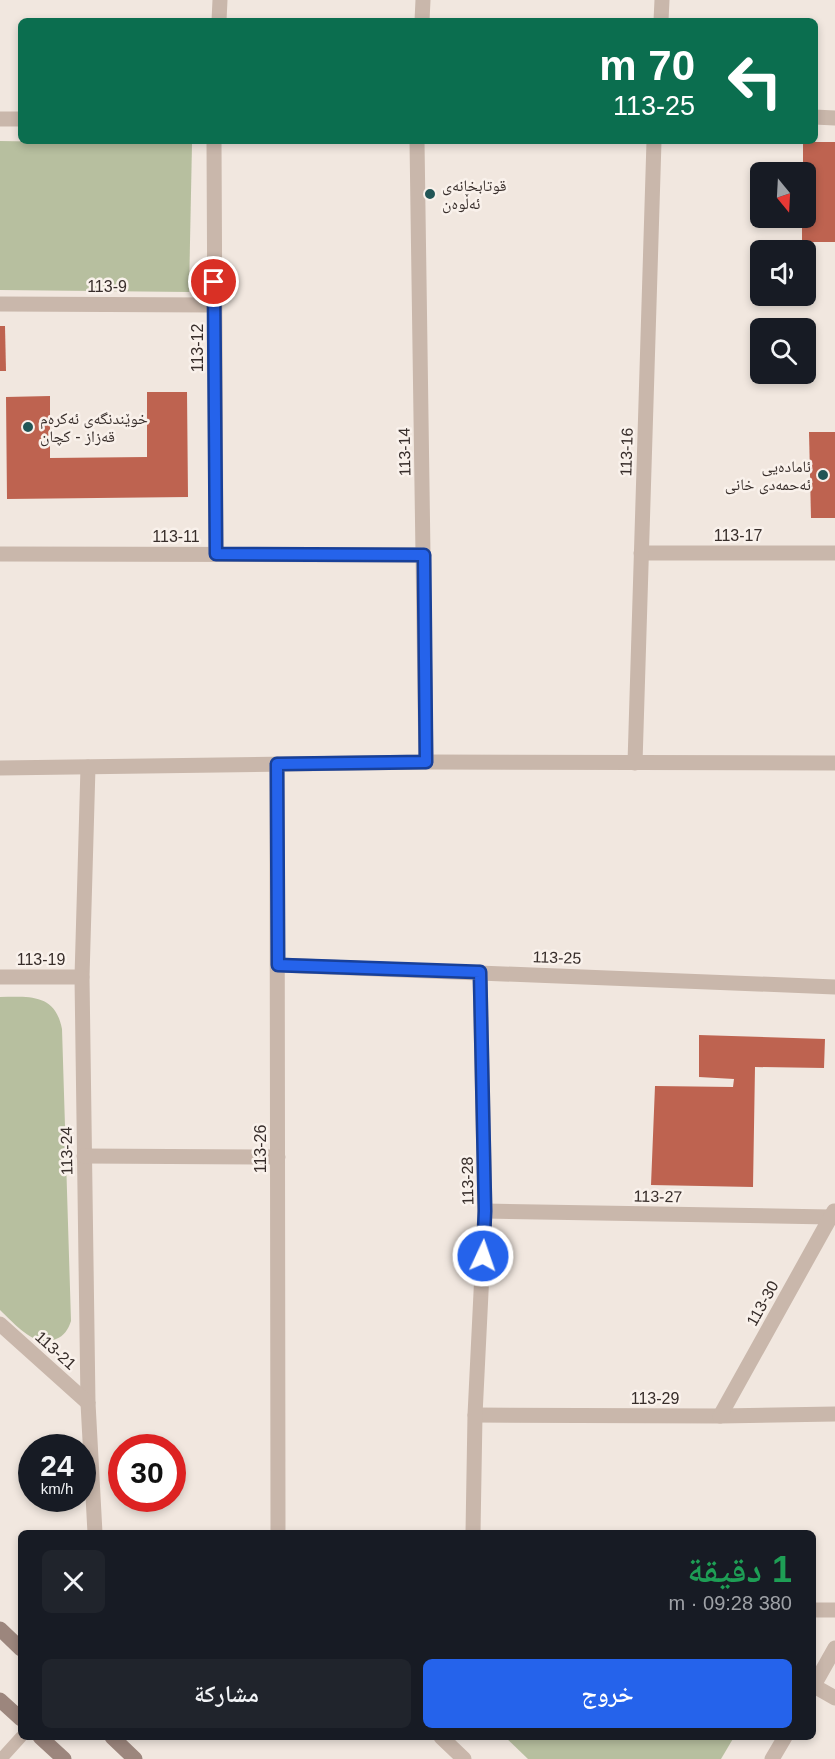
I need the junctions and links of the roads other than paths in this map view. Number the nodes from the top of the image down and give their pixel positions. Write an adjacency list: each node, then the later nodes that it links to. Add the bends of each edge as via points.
1 (220, 0): 4 (street)
2 (423, 0): 5 (street)
3 (662, 0): 6 (street)
4 (219, 18)
5 (422, 18)
6 (661, 18)
7 (818, 117): 8 (street)
8 (835, 118)
9 (0, 119): 10 (street)
10 (18, 119)
11 (214, 144): 15 (street, 113-12)
12 (417, 144): 20 (street, 113-14)
13 (654, 144): 16 (street, 113-16)
14 (0, 304): 15 (street, 113-9)
15 (214, 305): 19 (street, 113-12)
16 (641, 553): 17 (street, 113-17); 22 (street, 113-16)
17 (835, 553)
18 (0, 554): 19 (street, 113-11)
19 (216, 554): 20 (street, 113-11)
20 (424, 555): 21 (street, 113-14)
21 (426, 762): 22 (street); 24 (street)
22 (635, 763): 23 (street)
23 (835, 763)
24 (277, 764): 25 (street); 27 (street, 113-26)
25 (88, 767): 26 (street); 30 (street, 113-24)
26 (0, 768)
27 (278, 965): 28 (street, 113-25); 33 (street, 113-26)
28 (480, 972): 31 (street, 113-25); 34 (street, 113-28)
29 (0, 977): 30 (street, 113-19)
30 (82, 977): 32 (street, 113-24)
31 (835, 987)
32 (84, 1156): 33 (street); 37 (street, 113-24)
33 (278, 1157): 42 (street, 113-26)
34 (485, 1211): 35 (street, 113-27); 39 (street, 113-28)
35 (833, 1213): 40 (street, 113-30)
36 (0, 1324): 37 (street, 113-21)
37 (88, 1403): 41 (street, 113-24)
38 (835, 1414): 40 (street, 113-29)
39 (475, 1415): 40 (street, 113-29); 43 (street, 113-28)
40 (720, 1416)
41 (95, 1530)
42 (279, 1530)
43 (473, 1530)
44 (816, 1610): 45 (street)
45 (835, 1610)
46 (0, 1629): 47 (main road)
47 (18, 1646)
48 (835, 1648): 49 (street)
49 (816, 1681)
50 (816, 1688): 51 (street)
51 (835, 1698)
52 (0, 1700): 53 (main road)
53 (18, 1716)
54 (18, 1740): 59 (lane)
55 (43, 1740): 60 (main road)
56 (115, 1740): 61 (main road)
57 (444, 1740): 62 (street)
58 (782, 1740): 63 (street)
59 (1, 1759)
60 (64, 1759)
61 (135, 1759)
62 (464, 1759)
63 (772, 1759)

